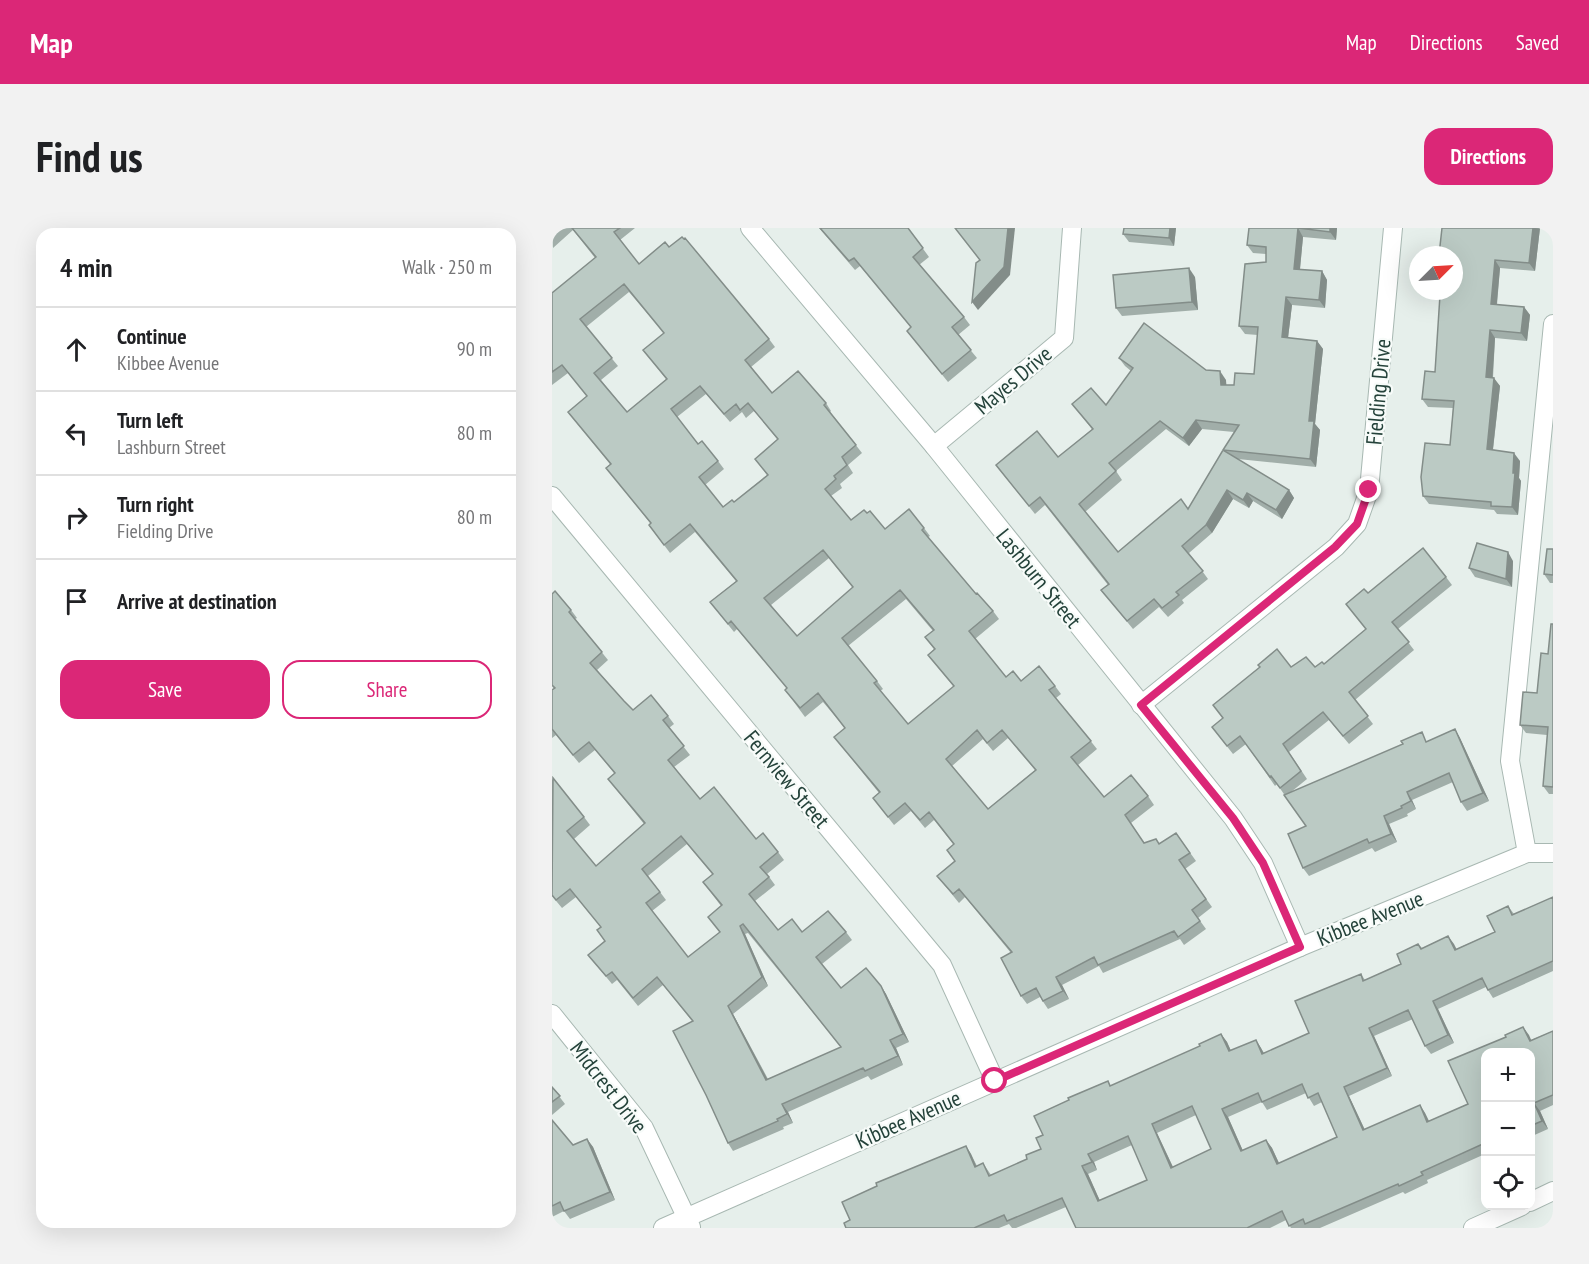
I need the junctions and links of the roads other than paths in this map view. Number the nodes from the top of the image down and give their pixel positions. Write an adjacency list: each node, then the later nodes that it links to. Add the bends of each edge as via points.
1 (750, 228): 5 (street, Lashburn Street)
2 (1072, 228): 5 (street, Mayes Drive, via 1064,338)
3 (1393, 228): 7 (street, Fielding Drive, via 1369,490 1357,524 1335,547)
4 (1553, 324): 8 (street, via 1510,761)
5 (934, 446): 7 (street, Lashburn Street)
6 (552, 495): 12 (street, Fernview Street, via 942,965)
7 (1141, 705): 10 (street, Lashburn Street, via 1233,818 1263,863)
8 (1527, 853): 9 (street, Kibbee Avenue); 10 (street, Kibbee Avenue)
9 (1553, 853)
10 (1300, 947): 12 (street, Kibbee Avenue)
11 (552, 1014): 16 (street, Midcrest Drive, via 644,1128)
12 (995, 1081): 16 (street, Kibbee Avenue)
13 (1553, 1191): 14 (street)
14 (1535, 1200)
15 (1513, 1210): 18 (street)
16 (689, 1222): 17 (street, Kibbee Avenue)
17 (663, 1228)
18 (1473, 1228)

